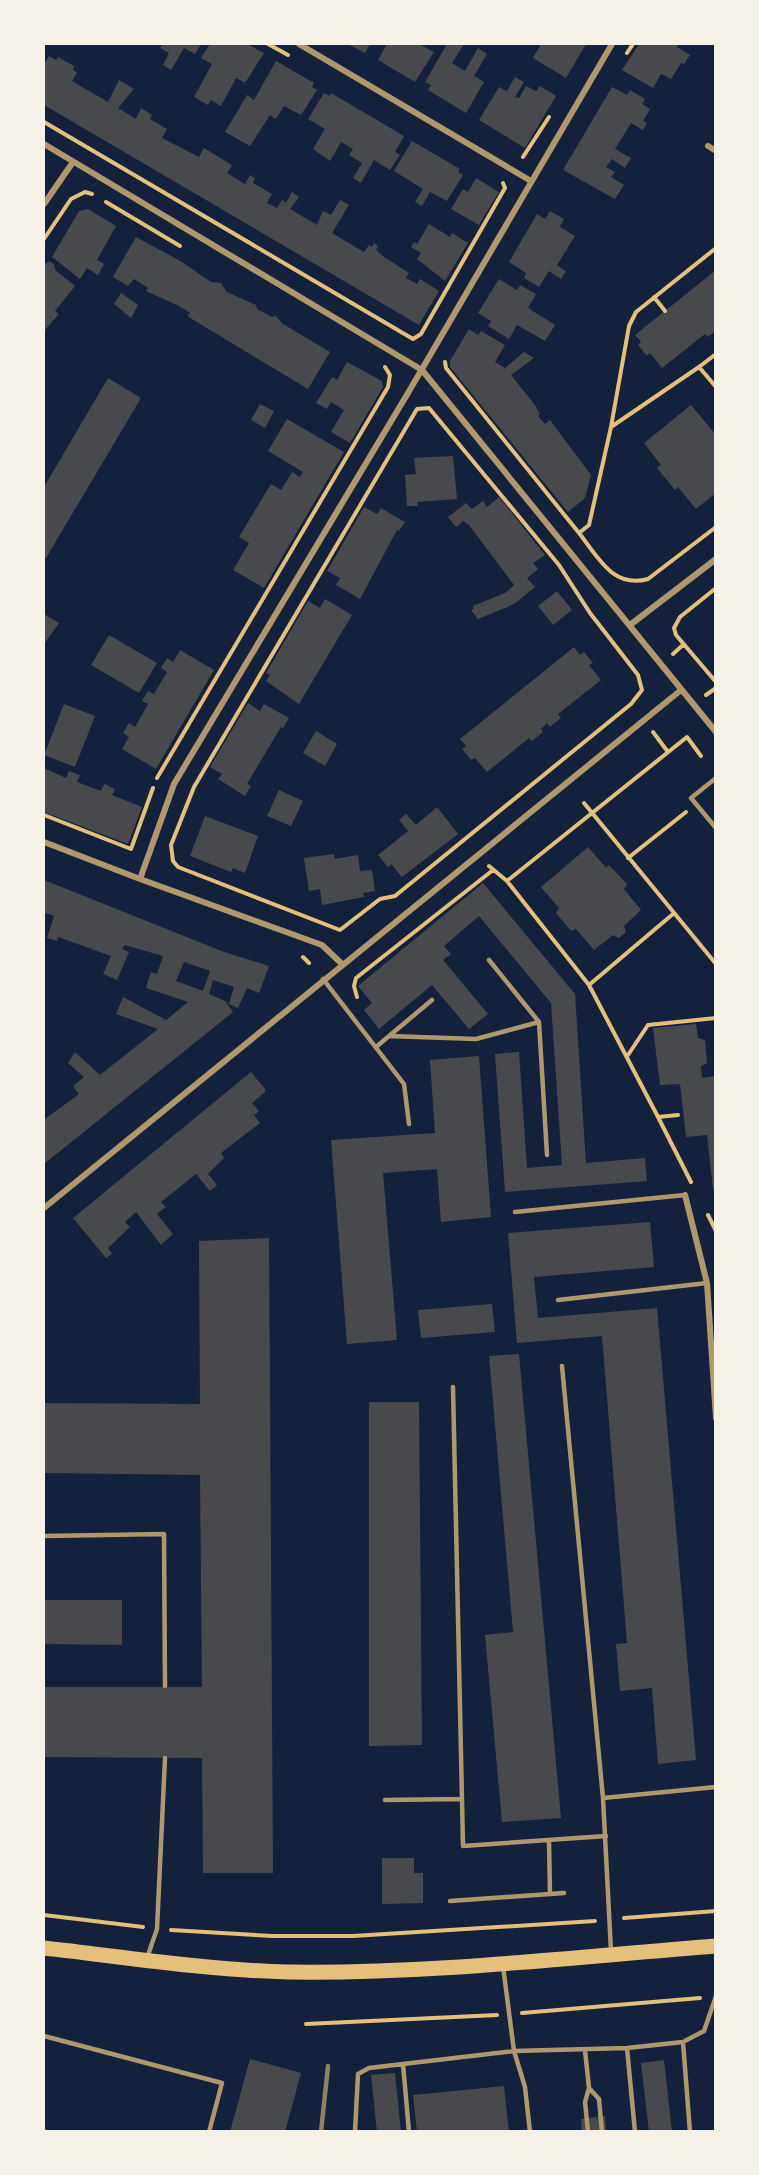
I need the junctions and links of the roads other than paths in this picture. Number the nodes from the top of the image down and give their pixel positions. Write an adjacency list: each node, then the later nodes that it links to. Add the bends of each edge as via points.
1 (299, 44): 7 (street)
2 (612, 44): 7 (street)
3 (44, 144): 6 (street)
4 (708, 146): 5 (street)
5 (716, 151)
6 (73, 162): 8 (street); 9 (street)
7 (531, 181): 9 (street)
8 (44, 204)
9 (422, 370): 11 (street); 17 (street, via 174,784)
10 (716, 559): 11 (street)
11 (630, 626): 12 (street)
12 (681, 690): 13 (street); 19 (street)
13 (716, 732)
14 (716, 777): 15 (lane, via 692,798)
15 (716, 828)
16 (44, 842): 17 (street)
17 (140, 879): 19 (street, via 322,945)
18 (489, 960): 22 (lane)
19 (342, 964): 20 (street)
20 (323, 979): 24 (lane); 28 (street)
21 (432, 1000): 23 (lane)
22 (539, 1022): 23 (lane, via 476,1039); 26 (lane)
23 (389, 1036): 24 (lane)
24 (376, 1047): 25 (lane, via 404,1084)
25 (409, 1124)
26 (548, 1155)
27 (685, 1195): 29 (lane); 31 (street)
28 (44, 1208)
29 (515, 1212)
30 (716, 1282): 31 (street)
31 (707, 1283): 32 (lane); 35 (street)
32 (558, 1300)
33 (562, 1366): 40 (lane)
34 (453, 1387): 41 (lane)
35 (716, 1419)
36 (44, 1536): 37 (lane, via 164,1534)
37 (165, 1686)
38 (165, 1758): 53 (lane, via 157,1929)
39 (716, 1787): 40 (lane)
40 (603, 1798): 43 (lane)
41 (462, 1799): 42 (lane); 44 (lane, via 463,1846)
42 (385, 1800)
43 (606, 1836): 44 (lane); 52 (lane)
44 (549, 1840): 46 (lane)
45 (564, 1893): 46 (lane)
46 (550, 1894): 47 (lane)
47 (450, 1900)
48 (44, 1940): 51 (main road)
49 (716, 1946): 52 (main road)
50 (44, 1948): 51 (main road)
51 (91, 1953): 53 (main road)
52 (611, 1954): 54 (main road)
53 (146, 1960): 54 (main road, via 289,1972)
54 (503, 1965): 60 (lane)
55 (716, 1996): 57 (lane, via 704,2031)
56 (44, 2037): 63 (lane, via 222,2083)
57 (682, 2042): 58 (lane); 70 (lane)
58 (627, 2048): 59 (lane); 69 (lane)
59 (585, 2050): 60 (lane); 62 (lane)
60 (514, 2051): 61 (lane); 66 (lane, via 525,2087)
61 (403, 2064): 64 (lane, via 369,2068 358,2074); 65 (lane)
62 (589, 2088): 67 (lane, via 585,2102); 68 (lane, via 599,2098)
63 (209, 2132)
64 (355, 2132)
65 (409, 2132)
66 (530, 2132)
67 (588, 2132)
68 (603, 2132)
69 (635, 2132)
70 (690, 2132)

